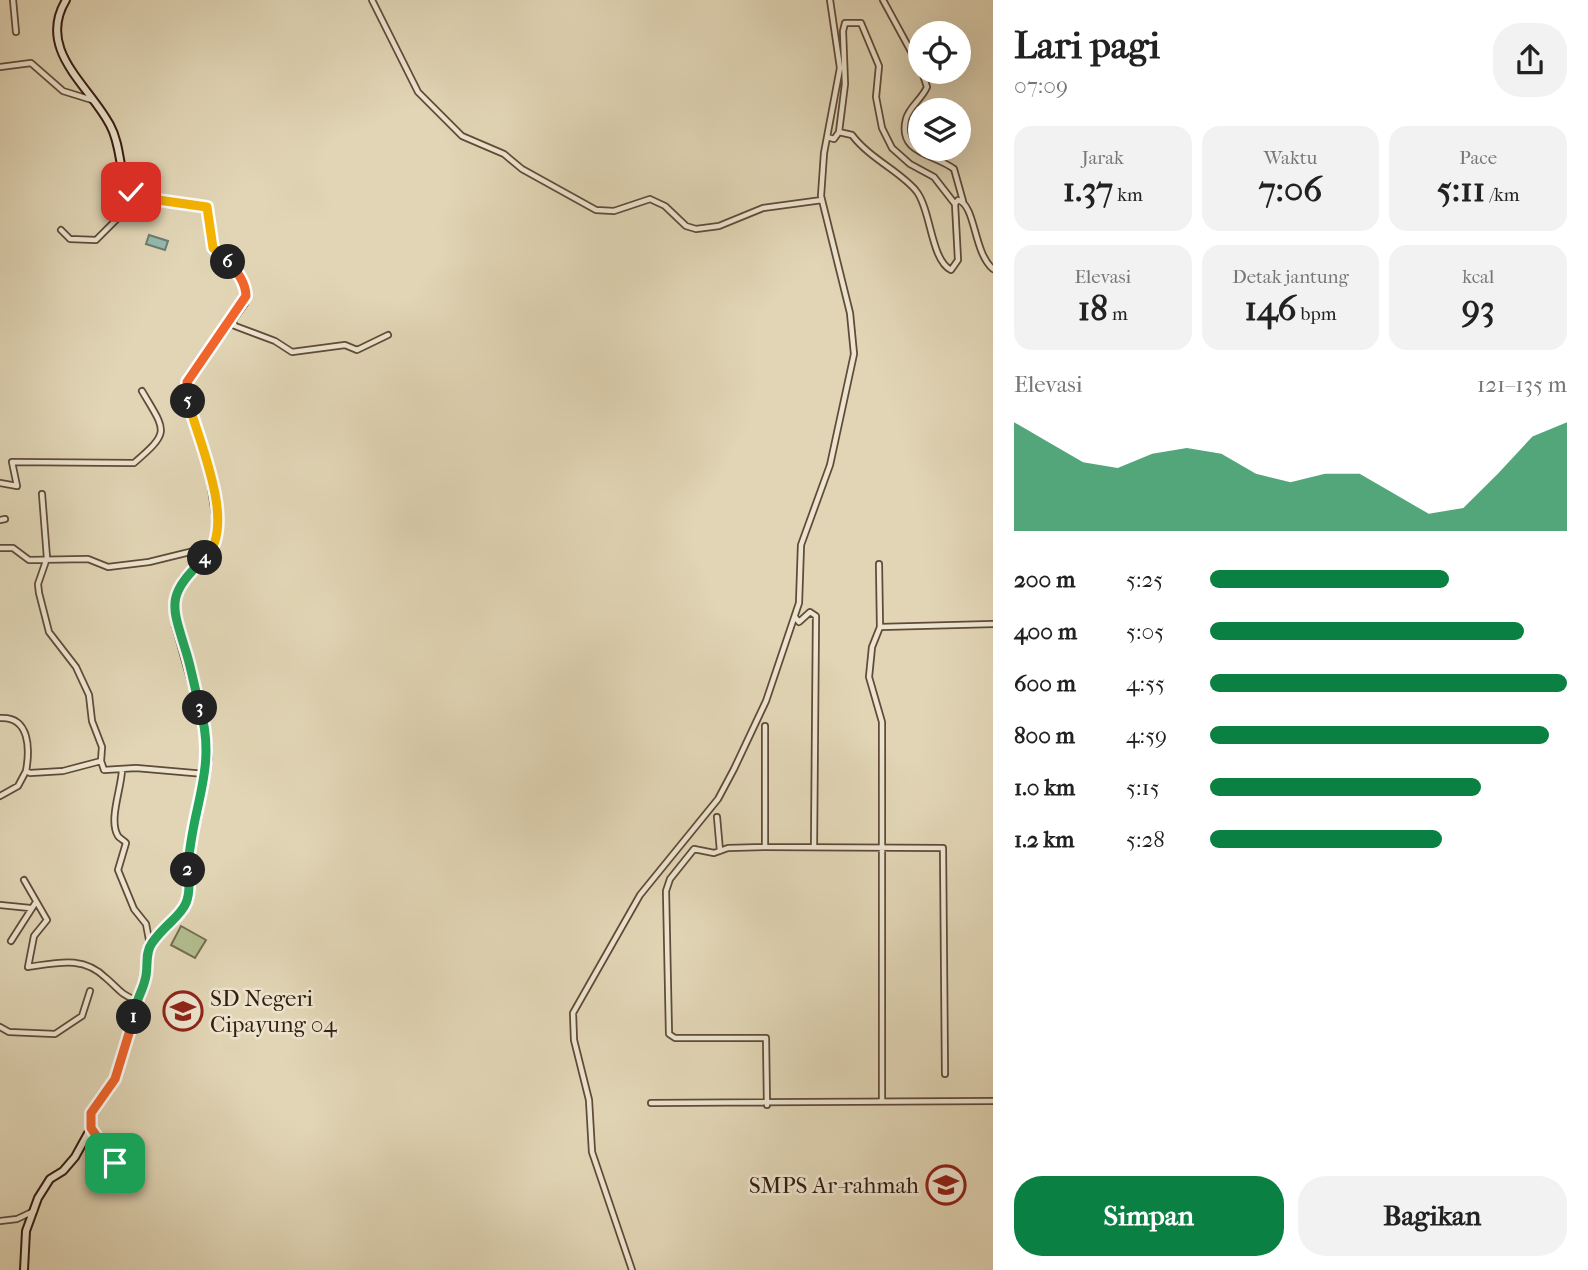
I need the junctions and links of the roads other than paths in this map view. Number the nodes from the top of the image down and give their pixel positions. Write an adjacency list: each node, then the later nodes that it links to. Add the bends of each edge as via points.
1 (13, 0): 6 (street)
2 (66, 0): 10 (street, via 56,20 57,38)
3 (372, 0): 14 (street, via 418,92 455,131 504,154 596,211 614,211 650,199 686,226 706,228 763,208)
4 (830, 0): 12 (street, via 840,68)
5 (883, 0): 7 (street)
6 (16, 32)
7 (908, 46)
8 (0, 67): 10 (street, via 31,63 63,92)
9 (925, 84): 15 (street, via 906,118 905,133 909,145 919,153 954,169)
10 (92, 100): 13 (street, via 114,133 128,189)
11 (839, 132): 12 (street, via 834,139); 16 (street, via 852,135 865,152 916,190 939,257 951,270 958,260); 16 (street, via 845,84 843,31 851,20 862,23 879,66 876,97 892,148 934,177)
12 (827, 137): 14 (street)
13 (144, 198): 17 (street, via 96,240 70,239); 19 (street, via 208,208 213,248 237,270 245,287 244,303)
14 (822, 200): 28 (street, via 850,313 854,354 832,458 801,545)
15 (963, 201): 16 (street); 18 (street, via 969,207 980,254)
16 (955, 204)
17 (61, 230)
18 (993, 269)
19 (232, 320): 20 (street, via 235,326 292,352 345,345 357,350); 24 (street, via 186,384 210,474)
20 (388, 335)
21 (142, 391): 22 (street, via 162,427 160,439 134,463 12,462 17,486)
22 (0, 483)
23 (42, 494): 26 (street)
24 (216, 542): 26 (street, via 122,565); 36 (street, via 180,583 174,610 206,732)
25 (0, 548): 26 (street, via 13,548 29,560)
26 (47, 558): 33 (street, via 38,586 46,625 76,667 89,695)
27 (879, 564): 30 (street)
28 (795, 617): 39 (street, via 750,738 718,799); 40 (street, via 799,622 810,612 816,616)
29 (993, 624): 30 (street)
30 (880, 627): 42 (street, via 872,648 869,689 881,722)
31 (0, 718): 35 (street, via 12,719 26,734)
32 (765, 726): 41 (street)
33 (101, 761): 34 (street, via 104,770); 35 (street, via 63,771)
34 (122, 769): 36 (street); 50 (street, via 115,806 118,835 126,843 117,867 134,909 145,922)
35 (26, 771): 37 (street, via 18,786)
36 (205, 774): 50 (street, via 189,854 189,900)
37 (0, 796)
38 (717, 817): 44 (street)
39 (690, 834): 43 (street); 64 (street, via 640,895 572,1019 588,1094 592,1152)
40 (814, 846): 41 (street); 42 (street)
41 (765, 847): 44 (street)
42 (881, 847): 54 (street, via 944,850); 55 (street)
43 (697, 849): 44 (street); 58 (street, via 667,887 669,1034 675,1038 765,1038)
44 (720, 851)
45 (23, 880): 46 (street)
46 (36, 902): 48 (street); 52 (street, via 47,920 34,936 28,967 84,963 98,970 121,995)
47 (0, 905): 48 (street)
48 (30, 908): 49 (street)
49 (11, 941)
50 (150, 945): 52 (street, via 145,980)
51 (90, 991): 53 (street, via 82,1016 55,1034 9,1032)
52 (136, 1000): 59 (street, via 122,1061 112,1084 92,1109)
53 (0, 1027)
54 (944, 1074)
55 (882, 1101): 56 (street); 58 (street)
56 (993, 1101)
57 (651, 1104): 58 (street)
58 (767, 1105)
59 (91, 1128): 60 (street); 61 (street, via 69,1165 45,1185)
60 (115, 1163)
61 (34, 1211): 62 (street); 63 (street, via 26,1231)
62 (0, 1221)
63 (24, 1270)
64 (632, 1270)

